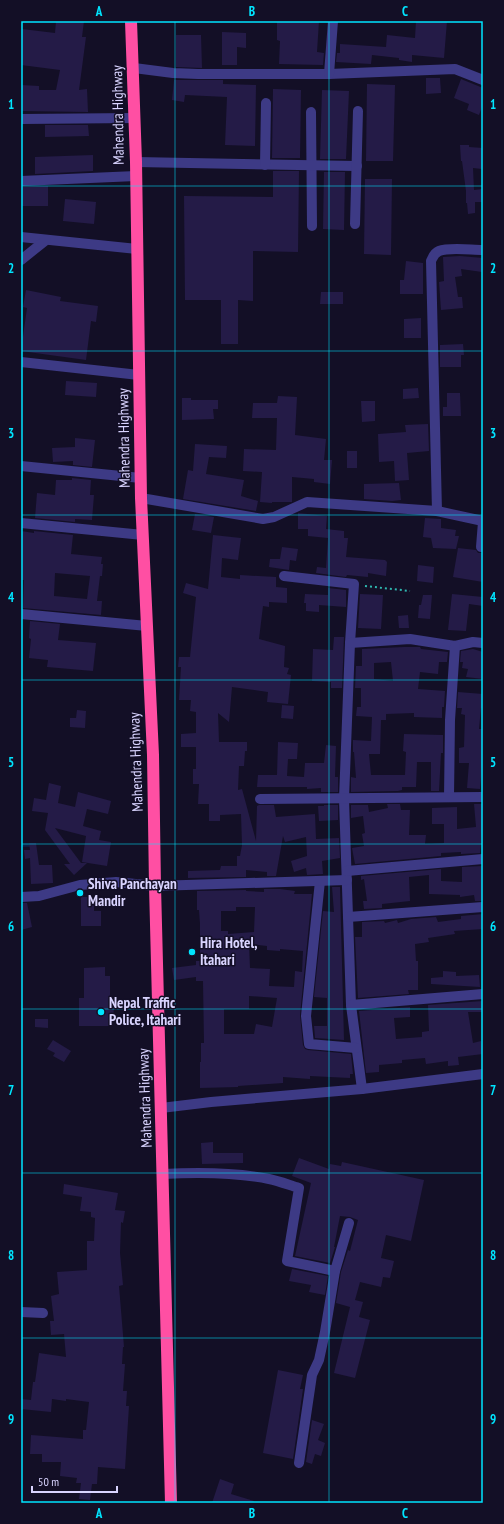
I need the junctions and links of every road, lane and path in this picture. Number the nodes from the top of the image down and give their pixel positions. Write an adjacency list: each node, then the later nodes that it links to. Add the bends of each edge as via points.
1 (131, 21): 3 (highway, Mahendra Highway)
2 (333, 21): 4 (street)
3 (134, 68): 4 (street, via 173,73); 9 (highway, Mahendra Highway)
4 (329, 74): 5 (street, via 455,69)
5 (483, 80)
6 (266, 103): 12 (street)
7 (358, 111): 14 (street)
8 (311, 112): 13 (street)
9 (135, 118): 10 (street); 11 (highway, Mahendra Highway)
10 (21, 119)
11 (136, 162): 12 (street); 15 (highway, Mahendra Highway)
12 (265, 165): 13 (street)
13 (312, 166): 14 (street); 18 (street)
14 (357, 166): 17 (street)
15 (136, 176): 16 (street); 21 (highway, Mahendra Highway)
16 (21, 181)
17 (355, 224)
18 (312, 226)
19 (21, 237): 20 (street)
20 (46, 240): 21 (street); 23 (street)
21 (137, 249): 25 (highway, Mahendra Highway)
22 (483, 250): 29 (street, via 445,250 435,254 431,261)
23 (21, 260)
24 (21, 362): 25 (street)
25 (140, 375): 27 (highway, Mahendra Highway)
26 (21, 466): 27 (street)
27 (140, 478): 28 (highway, Mahendra Highway)
28 (141, 498): 29 (street, via 263,519 274,517 306,502); 32 (highway, Mahendra Highway)
29 (437, 511): 30 (street)
30 (483, 521): 33 (street)
31 (21, 523): 32 (street)
32 (143, 535): 38 (highway, Mahendra Highway)
33 (481, 547)
34 (284, 576): 35 (street)
35 (354, 584): 36 (path); 39 (street)
36 (410, 591)
37 (21, 614): 38 (street)
38 (147, 626): 49 (highway, Mahendra Highway, via 153,755)
39 (350, 643): 41 (street, via 410,639); 45 (street)
40 (483, 643): 41 (street, via 473,642)
41 (455, 646): 42 (street, via 450,720)
42 (449, 797): 43 (street); 45 (street)
43 (483, 797)
44 (260, 799): 45 (street)
45 (344, 799): 47 (street)
46 (483, 859): 47 (street)
47 (347, 875): 48 (street); 52 (street)
48 (320, 881): 49 (street); 55 (street, via 306,1016 309,1044)
49 (155, 886): 50 (street, via 116,882 80,885); 58 (highway, Mahendra Highway)
50 (21, 898)
51 (483, 908): 52 (street)
52 (348, 918): 54 (street)
53 (483, 994): 54 (street)
54 (351, 1005): 55 (street)
55 (356, 1048): 57 (street)
56 (483, 1074): 57 (street)
57 (362, 1089): 58 (street)
58 (161, 1108): 59 (highway, Mahendra Highway)
59 (163, 1174): 61 (street, via 230,1174 299,1188 287,1261); 65 (highway, Mahendra Highway)
60 (349, 1223): 61 (street)
61 (335, 1271): 64 (street, via 319,1360 312,1375)
62 (21, 1312): 63 (street)
63 (43, 1313)
64 (299, 1463)
65 (171, 1503)

